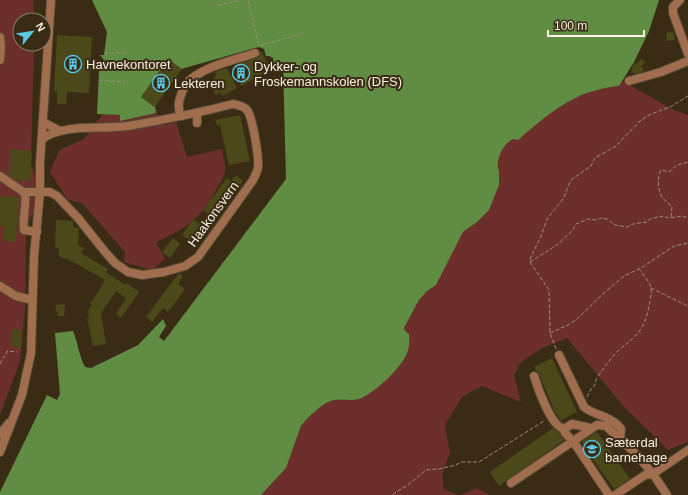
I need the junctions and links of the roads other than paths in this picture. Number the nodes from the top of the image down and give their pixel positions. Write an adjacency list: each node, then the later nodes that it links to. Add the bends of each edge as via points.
1 (51, 0): 11 (street)
2 (680, 0): 5 (street, via 673,13)
3 (0, 37): 6 (street)
4 (255, 53): 10 (street, via 194,76 180,97 178,105)
5 (688, 54)
6 (0, 60)
7 (688, 61): 8 (street)
8 (629, 81)
9 (197, 113): 10 (street, Haakonsvern); 12 (street); 17 (street, Haakonsvern, via 233,104 247,110 252,122 258,168 254,180 198,257 185,266 142,275 128,272 115,263 57,196 50,192)
10 (181, 116): 13 (street, Haakonsvern, via 126,126)
11 (43, 122): 13 (street); 14 (street)
12 (197, 123)
13 (60, 131): 14 (street, Haakonsvern, via 49,134)
14 (42, 140): 17 (street)
15 (0, 176): 16 (street)
16 (23, 192): 17 (street, Haakonsvern); 18 (street, via 26,203 24,230)
17 (40, 192): 18 (street)
18 (37, 232): 20 (street)
19 (0, 286): 20 (street, via 16,296)
20 (32, 300): 23 (street, via 29,365 22,395)
21 (559, 356): 27 (street, via 584,407 615,422 621,429)
22 (534, 376): 25 (street, via 548,411 560,428)
23 (12, 421): 26 (street); 30 (street)
24 (591, 428): 25 (street, via 572,424); 27 (street, via 597,424 606,426); 28 (street)
25 (564, 429): 28 (street)
26 (0, 434)
27 (620, 438): 31 (street)
28 (573, 441): 32 (street); 33 (street)
29 (688, 450): 31 (street)
30 (0, 452)
31 (653, 474): 34 (street, via 645,475); 35 (street)
32 (511, 483)
33 (609, 495)
34 (615, 495)
35 (667, 495)

